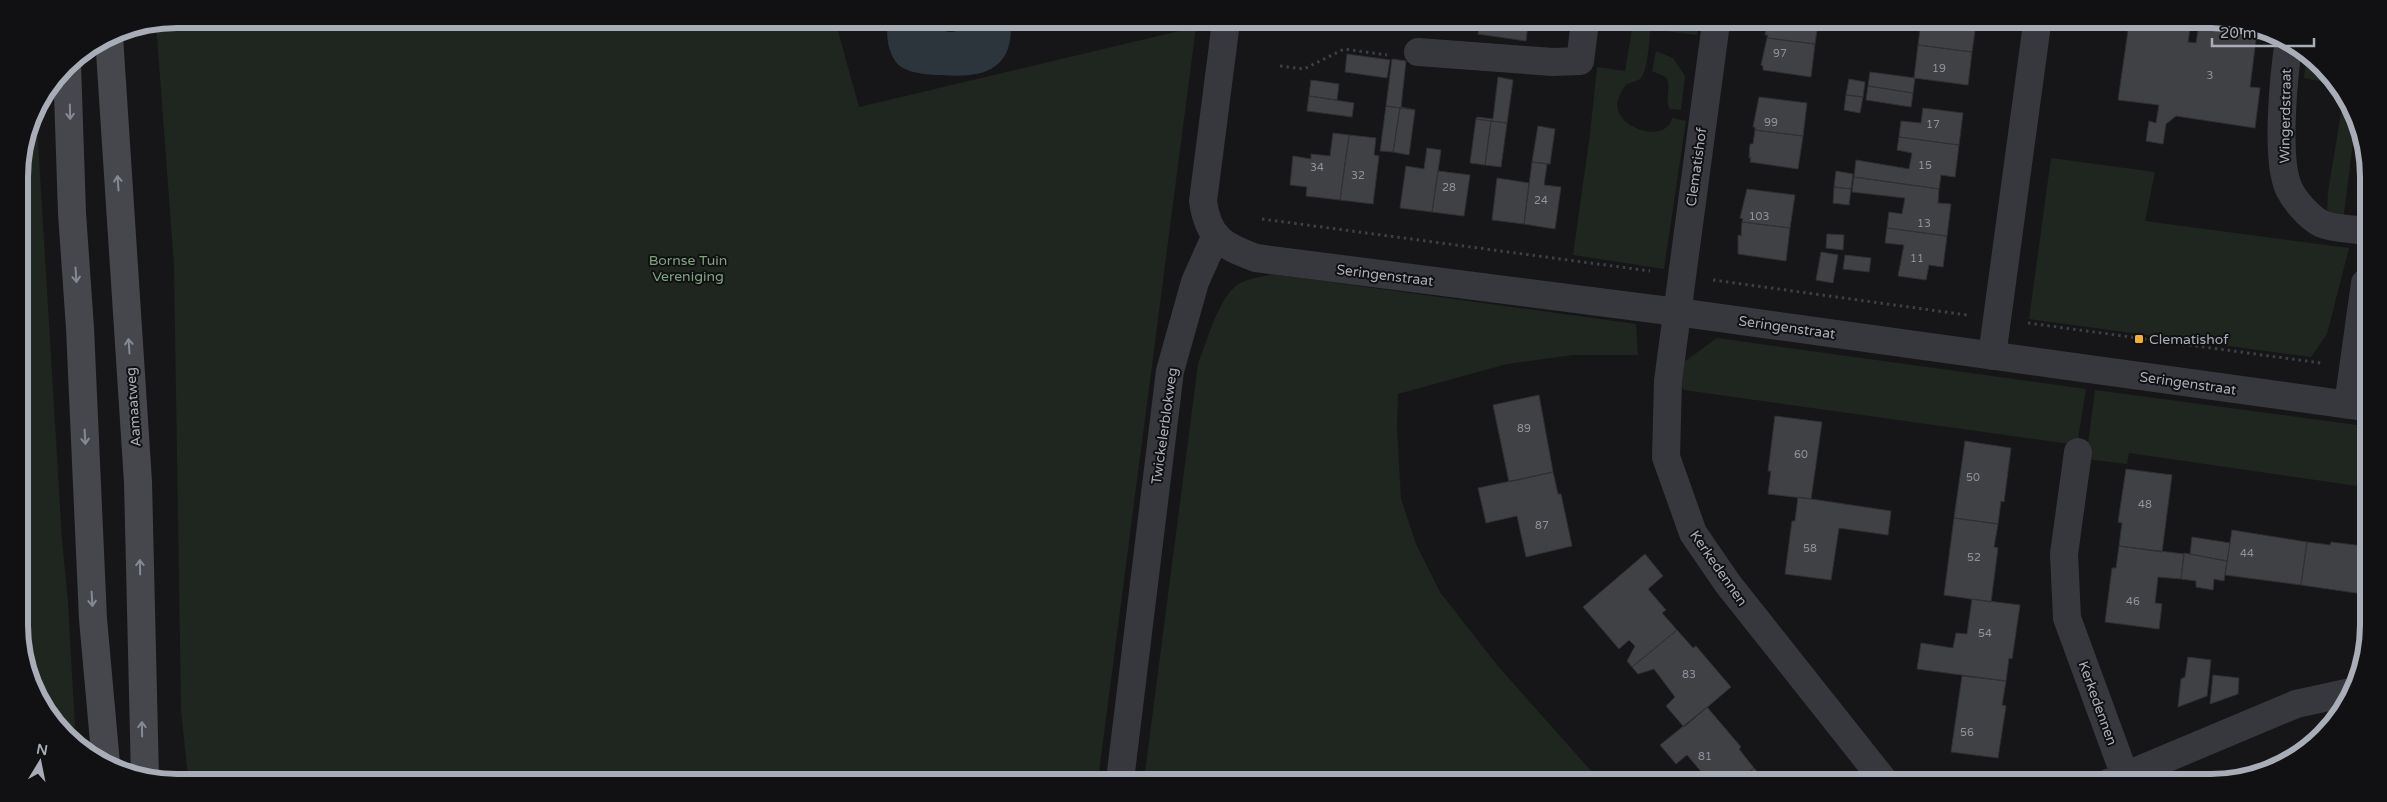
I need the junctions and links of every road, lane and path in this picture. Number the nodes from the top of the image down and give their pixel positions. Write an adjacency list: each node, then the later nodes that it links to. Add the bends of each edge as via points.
1 (1225, 28): 12 (street, via 1203,201 1206,219)
2 (1584, 28): 7 (street, via 1580,60 1553,62)
3 (1715, 28): 13 (street, Clematishof)
4 (2036, 28): 16 (street)
5 (110, 44): 23 (main road, Aamaatweg, one-way to 5, via 138,482)
6 (2288, 50): 11 (street, Wingerdstraat, via 2282,159 2289,188 2320,224)
7 (1418, 52): 8 (path, via 1391,56 1344,49 1304,69)
8 (1280, 66)
9 (67, 75): 22 (main road, one-way to 22, via 93,619)
10 (1262, 219): 13 (path)
11 (2360, 230)
12 (1216, 235): 14 (street, Seringenstraat, via 1229,248 1256,258); 24 (street, Twickelerblokweg, via 1195,282 1170,371)
13 (1682, 275): 14 (street, Clematishof); 16 (path)
14 (1677, 312): 17 (street, Seringenstraat); 25 (street, Kerkedennen, via 1668,381 1666,457 1693,533 1728,584)
15 (2360, 317): 18 (street)
16 (1997, 320): 17 (street); 18 (path)
17 (1992, 356): 19 (street, Seringenstraat)
18 (2353, 367): 19 (street)
19 (2356, 406)
20 (2078, 452): 26 (street, Kerkedennen, via 2064,554 2066,618)
21 (2342, 694): 27 (street, Kerkedennen, via 2296,704)
22 (105, 756)
23 (145, 770)
24 (1121, 774)
25 (1879, 774)
26 (2114, 774)
27 (2128, 774)

